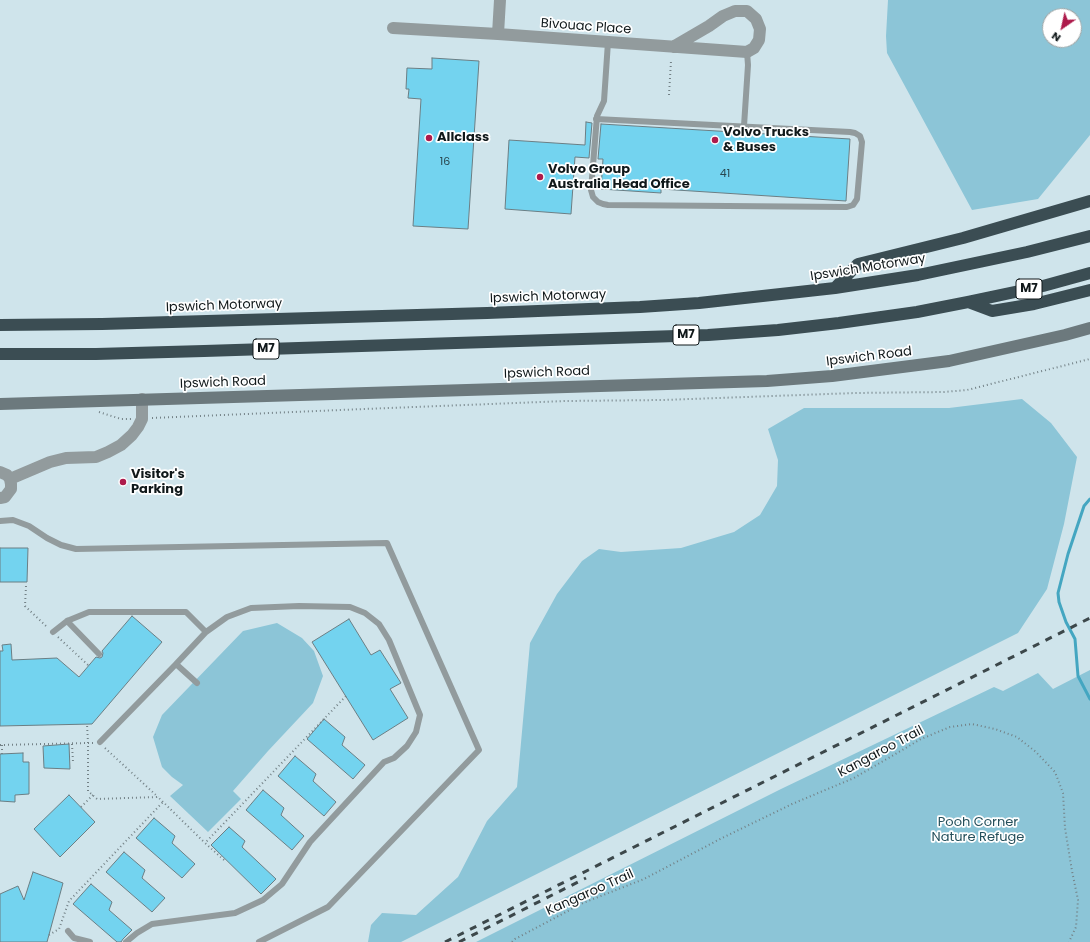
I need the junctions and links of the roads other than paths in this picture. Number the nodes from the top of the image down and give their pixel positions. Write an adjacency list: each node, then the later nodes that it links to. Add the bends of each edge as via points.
1 (500, 0): 3 (street)
2 (393, 28): 3 (street, Bivouac Place)
3 (498, 34): 4 (street, Bivouac Place)
4 (608, 42): 5 (street, Bivouac Place); 7 (lane, via 604,101)
5 (673, 47): 6 (street, Bivouac Place); 6 (street, via 723,16 734,11 747,11 756,18 760,29 759,40 754,48)
6 (747, 52): 8 (lane)
7 (596, 119): 8 (lane); 8 (lane, via 591,194 596,201 603,204 847,207 856,202 862,142 858,134)
8 (744, 126)
9 (1086, 202): 12 (highway, via 963,238 858,264)
10 (1090, 236): 12 (highway, Ipswich Motorway / M7, via 968,265)
11 (1090, 273): 14 (highway, M7)
12 (835, 288): 15 (highway, Ipswich Motorway / M7, via 640,307)
13 (1090, 290): 14 (highway, via 992,311)
14 (968, 302): 17 (highway, M7, via 839,323 708,335 212,351)
15 (0, 325)
16 (1090, 328): 18 (street, Ipswich Road, via 949,360 832,376 767,381)
17 (0, 354)
18 (142, 400): 19 (street, Ipswich Road); 21 (street, via 142,419 132,435 121,445 96,456 50,462)
19 (0, 404)
20 (0, 472): 21 (street)
21 (10, 480): 22 (street, via 11,489 5,497)
22 (0, 498)
23 (0, 521): 34 (lane, via 13,520 29,526 61,545 76,549 387,543 479,750 328,907)
24 (66, 621): 25 (lane); 26 (lane, via 89,612 186,612); 27 (lane)
25 (53, 632)
26 (206, 632): 28 (lane); 33 (lane, via 227,617 251,608 350,607 365,613 379,624 389,640 420,715 416,732 407,746 394,758 384,762 310,842 282,884 263,900 235,913 152,924)
27 (99, 654)
28 (178, 662): 29 (lane, via 176,664); 30 (lane)
29 (197, 683)
30 (100, 742)
31 (68, 931): 32 (lane, via 74,938)
32 (90, 942)
33 (126, 942)
34 (259, 942)

